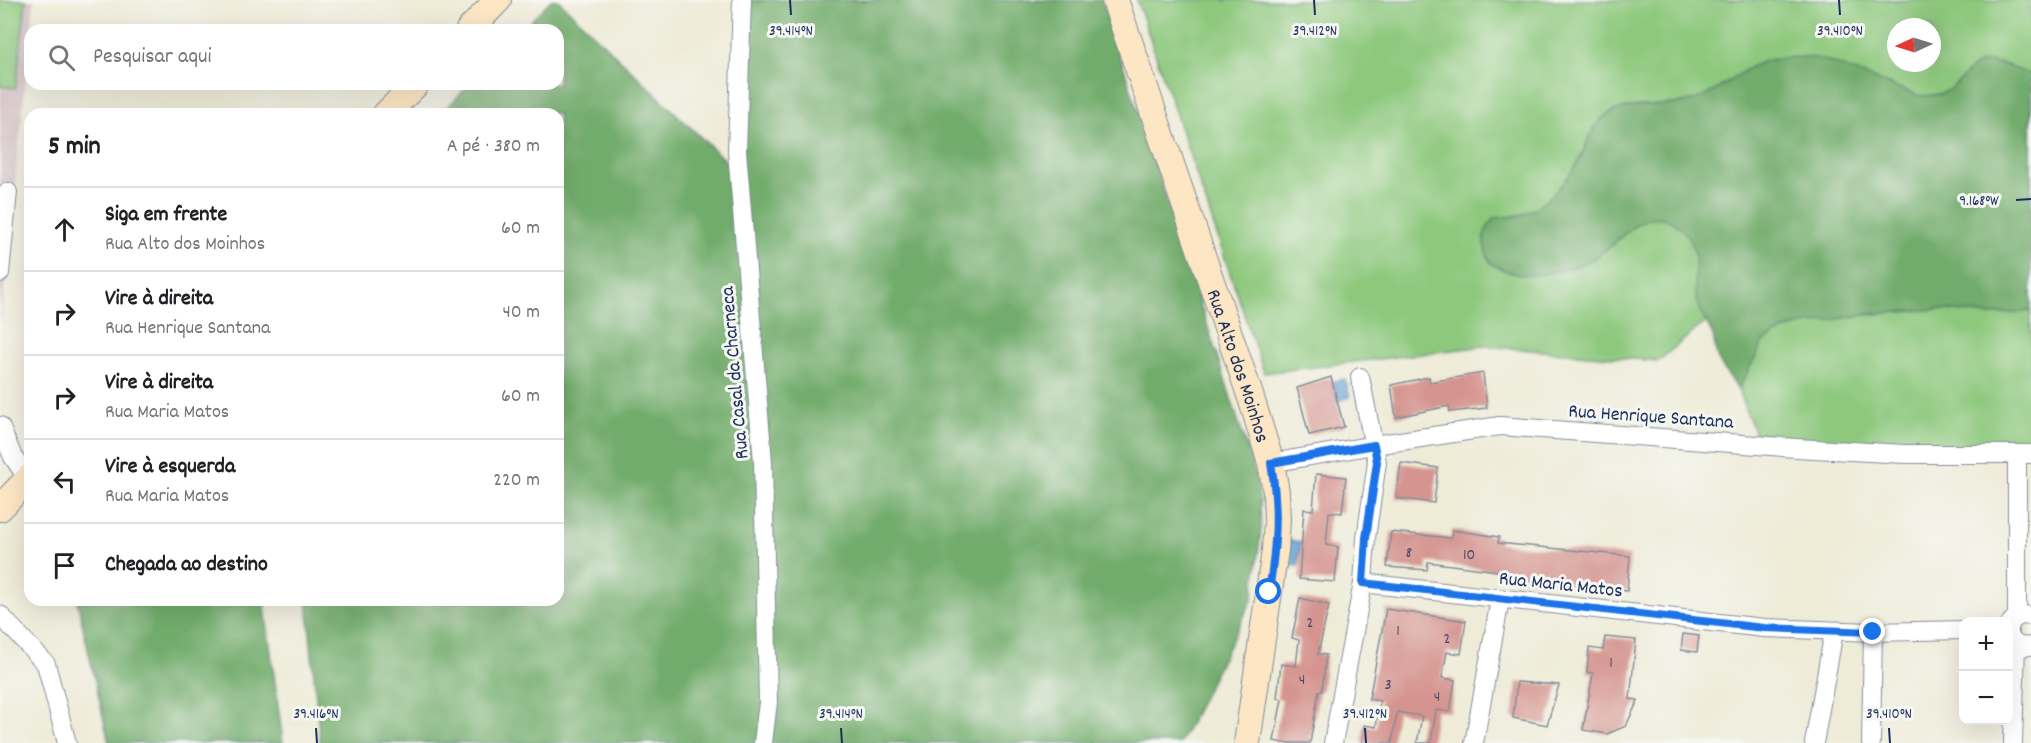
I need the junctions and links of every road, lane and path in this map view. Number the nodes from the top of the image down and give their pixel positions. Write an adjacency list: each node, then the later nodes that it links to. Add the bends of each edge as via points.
1 (498, 0): 4 (street)
2 (742, 0): 25 (street, Rua Casal da Charneca, via 737,151 763,462 768,702)
3 (1115, 0): 13 (street, Rua Alto dos Moinhos)
4 (475, 24)
5 (410, 90): 6 (street)
6 (393, 108)
7 (8, 192): 8 (street)
8 (0, 273)
9 (1360, 377): 11 (street)
10 (0, 426): 14 (street)
11 (1374, 445): 12 (street, Rua Henrique Santana, via 1500,426 1807,449); 13 (street, Rua Henrique Santana); 17 (street, via 1377,462)
12 (2024, 454): 21 (street)
13 (1271, 463): 26 (street, Rua Alto dos Moinhos, via 1276,502 1275,550)
14 (24, 471)
15 (24, 483): 16 (street)
16 (0, 507)
17 (1363, 583): 18 (street, Rua Maria Matos); 27 (street)
18 (1500, 600): 22 (street, Rua Maria Matos, via 1764,628); 28 (street)
19 (0, 615): 24 (street, via 46,664)
20 (1959, 630): 23 (street, Rua Maria Matos)
21 (2019, 630): 31 (street)
22 (1834, 631): 23 (street, Rua Maria Matos); 29 (street)
23 (1873, 632): 30 (street)
24 (67, 743)
25 (763, 743)
26 (1247, 743)
27 (1333, 743)
28 (1474, 743)
29 (1814, 743)
30 (1871, 743)
31 (2013, 743)

